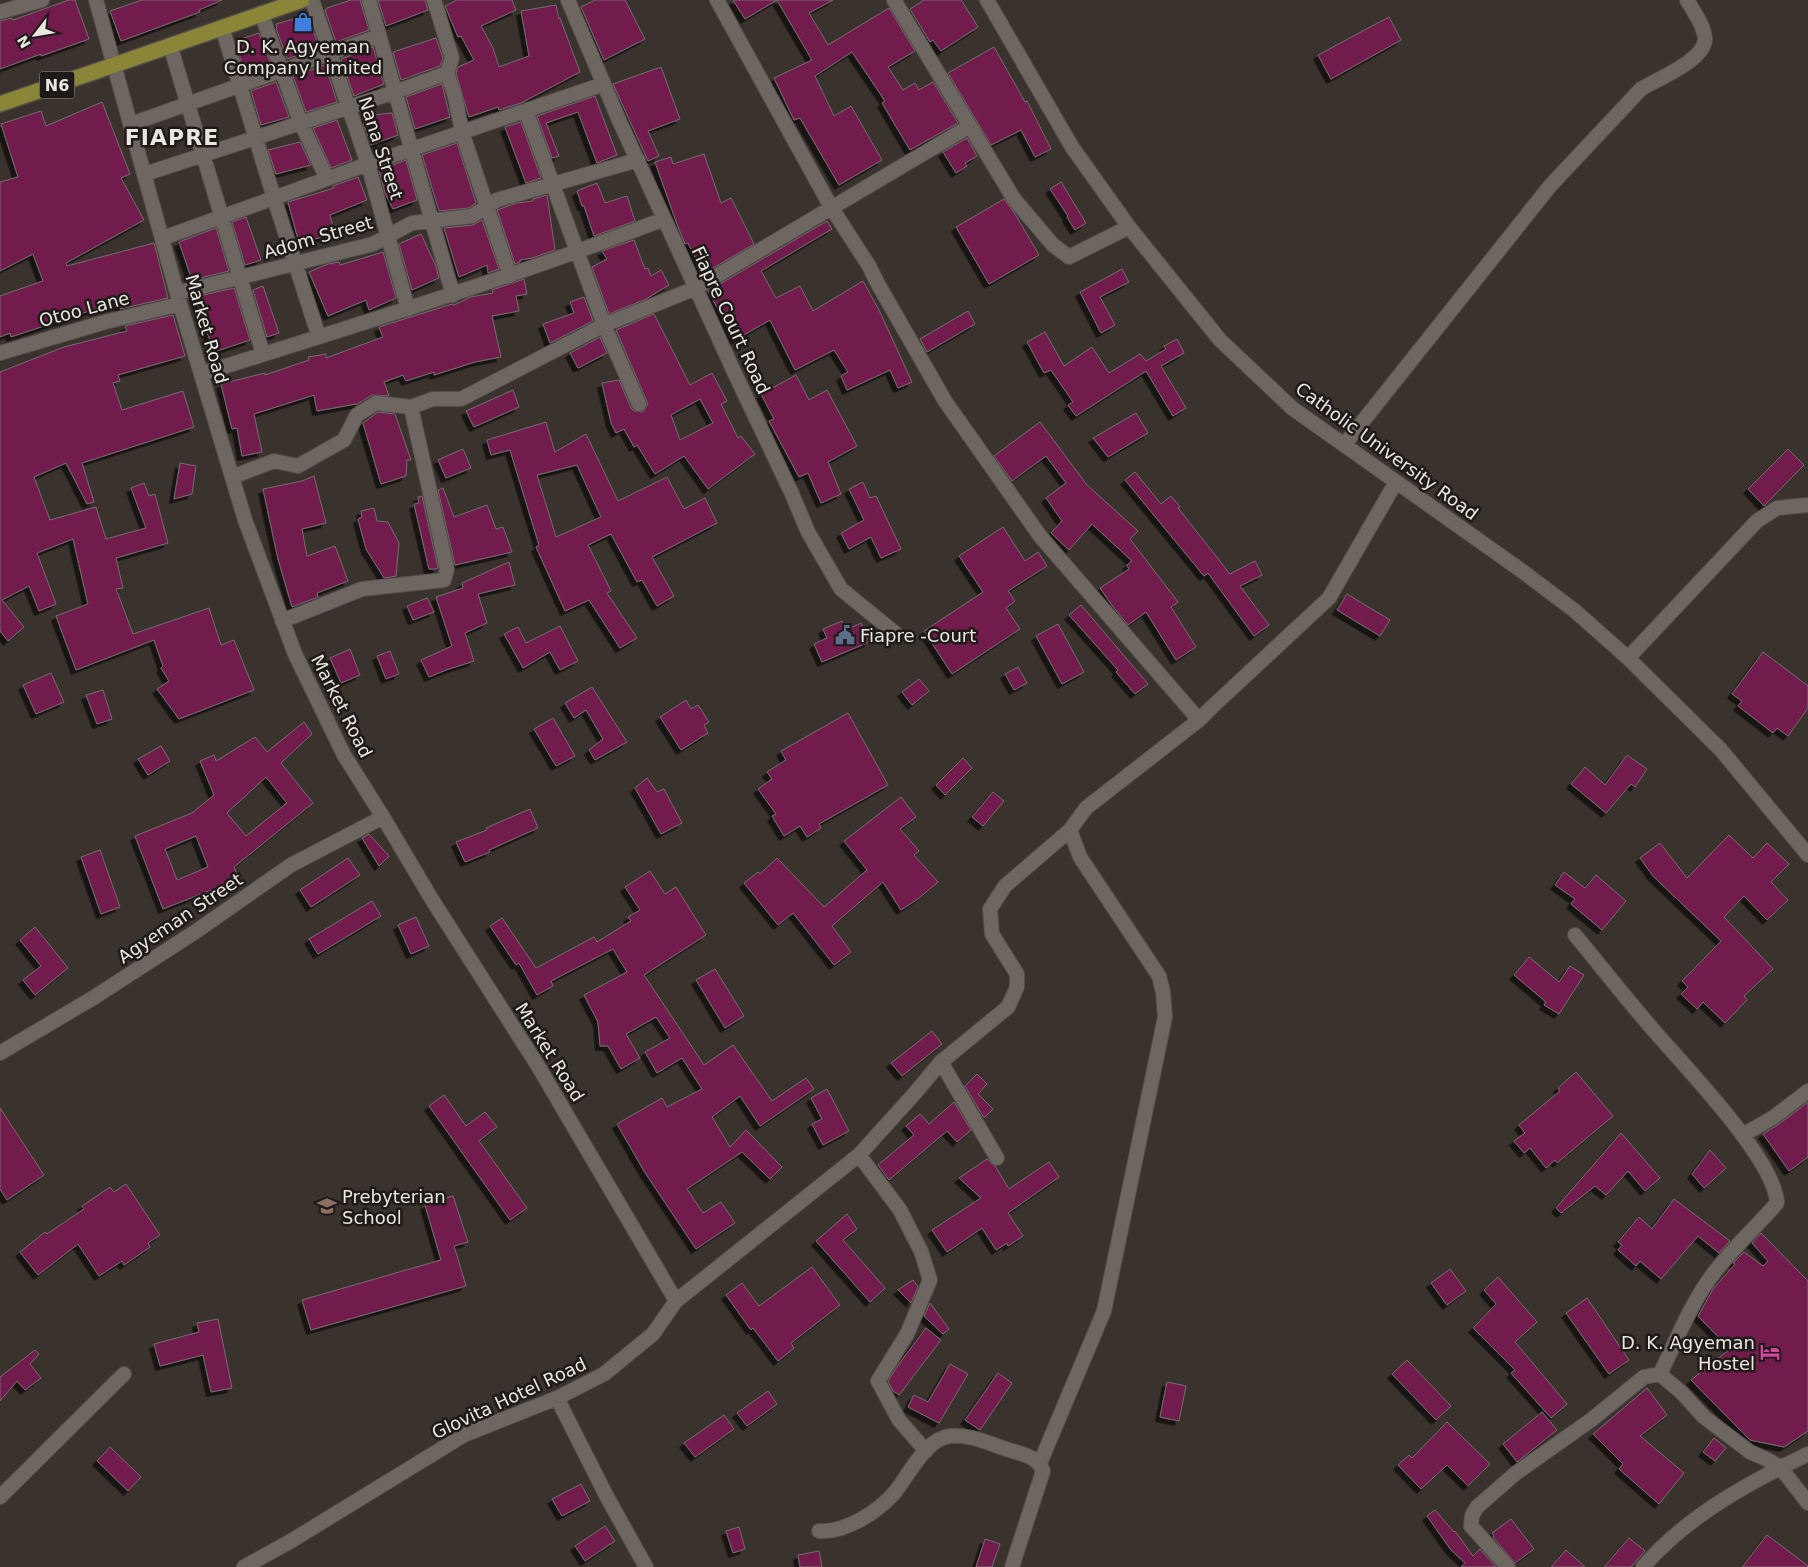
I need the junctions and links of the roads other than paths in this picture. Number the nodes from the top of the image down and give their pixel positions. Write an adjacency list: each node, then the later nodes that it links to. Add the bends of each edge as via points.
1 (42, 0): 12 (street)
2 (96, 0): 18 (street, Market Road)
3 (302, 0): 13 (main road, N6)
4 (312, 0): 17 (street, Nana Street)
5 (369, 0): 15 (street)
6 (434, 0): 20 (street, via 452,58)
7 (568, 0): 21 (street, Fiapre Court Road)
8 (717, 0): 42 (street)
9 (894, 0): 30 (street)
10 (987, 0): 46 (street, Catholic University Road, via 1072,147)
11 (1687, 0): 64 (street, via 1702,26 1705,39 1702,50 1672,73 1641,90 1550,186)
12 (0, 12)
13 (262, 14): 14 (main road, N6); 19 (street)
14 (222, 27): 16 (main road, N6); 22 (street)
15 (379, 36): 17 (street); 23 (street)
16 (170, 45): 18 (main road, N6); 25 (street)
17 (330, 54): 19 (street); 26 (street, Nana Street)
18 (114, 66): 24 (main road, N6); 29 (street, Market Road)
19 (282, 70): 22 (street); 28 (street)
20 (447, 73): 23 (street); 31 (street)
21 (604, 84): 27 (street); 35 (street, Fiapre Court Road)
22 (239, 85): 25 (street); 32 (street)
23 (395, 92): 26 (street); 33 (street)
24 (0, 104)
25 (188, 104): 29 (street); 34 (street)
26 (348, 108): 28 (street); 36 (street, Nana Street)
27 (526, 111): 31 (street); 39 (street)
28 (301, 123): 32 (street); 38 (street)
29 (131, 124): 37 (street, Market Road)
30 (970, 126): 42 (street); 46 (street, via 1014,199 1053,245 1069,257)
31 (462, 132): 33 (street); 41 (street)
32 (256, 138): 34 (street); 40 (street)
33 (411, 150): 36 (street); 45 (street)
34 (203, 155): 37 (street); 43 (street)
35 (638, 160): 39 (street, Adom Street); 44 (street, Fiapre Court Road)
36 (368, 164): 38 (street); 47 (street, Nana Street)
37 (145, 174): 48 (street, Market Road)
38 (327, 179): 40 (street)
39 (553, 184): 41 (street, Adom Street, via 497,200); 49 (street)
40 (274, 198): 43 (street); 50 (street)
41 (487, 206): 45 (street, Adom Street, via 472,216); 51 (street)
42 (831, 207): 53 (street); 71 (street, via 870,266 945,401 1010,495 1046,544)
43 (222, 216): 48 (street); 52 (street)
44 (664, 219): 49 (street); 53 (street, Fiapre Court Road)
45 (432, 221): 47 (street, Adom Street, via 412,223); 54 (street)
46 (1129, 227): 64 (street, Catholic University Road, via 1220,340 1292,408)
47 (388, 236): 50 (street, Adom Street, via 373,244); 56 (street, Nana Street)
48 (163, 238): 55 (street, Market Road)
49 (578, 252): 51 (street); 57 (street)
50 (295, 264): 52 (street, Adom Street); 58 (street)
51 (510, 276): 54 (street)
52 (240, 277): 55 (street, Adom Street); 60 (street)
53 (696, 288): 57 (street); 69 (street, Fiapre Court Road, via 808,532 842,589)
54 (453, 295): 56 (street)
55 (178, 299): 59 (street, Otoo Lane); 61 (street, Market Road)
56 (408, 309): 58 (street)
57 (604, 325): 62 (street); 63 (street, via 461,399 433,399)
58 (319, 337): 60 (street)
59 (0, 353)
60 (264, 354): 61 (street)
61 (201, 374): 65 (street, Market Road)
62 (638, 404)
63 (411, 407): 65 (street, via 376,403 357,415 344,440 298,466 274,461); 68 (street, via 447,570 444,580 362,589)
64 (1344, 445): 66 (street, Catholic University Road)
65 (232, 477): 68 (street, Market Road)
66 (1396, 482): 70 (street, Catholic University Road, via 1530,576); 71 (street, Glovita Hotel Road, via 1329,598)
67 (1808, 504): 70 (street, via 1777,508 1757,521)
68 (282, 621): 72 (street, Market Road, via 344,755)
69 (895, 632)
70 (1628, 658): 74 (street, Catholic University Road, via 1721,750)
71 (1199, 720): 73 (street, Glovita Hotel Road, via 1086,808)
72 (383, 817): 76 (street, Agyeman Street, via 291,865 93,998); 82 (street, Market Road, via 538,1066)
73 (1070, 830): 77 (street, Glovita Hotel Road, via 1005,886 990,909 992,934 1018,974 1017,986 1008,1007); 88 (street, via 1080,857 1159,976 1164,1017 1104,1311)
74 (1808, 855)
75 (1575, 935): 79 (street)
76 (0, 1053)
77 (941, 1062): 80 (street, Glovita Hotel Road); 81 (street)
78 (1808, 1091): 79 (street, via 1774,1117)
79 (1742, 1135): 84 (street, via 1764,1168 1776,1193 1777,1203 1710,1278)
80 (859, 1155): 82 (street, Glovita Hotel Road); 86 (street, via 900,1210 921,1251 930,1280 907,1334 878,1382 899,1420)
81 (997, 1158)
82 (676, 1301): 85 (street, Glovita Hotel Road, via 653,1334 604,1374)
83 (124, 1374): 90 (street)
84 (1660, 1374): 89 (street, via 1704,1417 1750,1452); 96 (street, via 1644,1377 1591,1420 1516,1473 1477,1507 1471,1526)
85 (557, 1398): 93 (street, Glovita Hotel Road, via 464,1436); 94 (street)
86 (926, 1451): 88 (street, via 950,1436 972,1437 1032,1457); 92 (street, via 912,1465 894,1494 862,1520 830,1532)
87 (1808, 1454): 89 (street)
88 (1040, 1463): 95 (street, via 1041,1479)
89 (1780, 1467): 91 (street); 97 (street, via 1721,1500 1676,1534)
90 (0, 1497)
91 (1808, 1504)
92 (819, 1531)
93 (244, 1567)
94 (646, 1567)
95 (1012, 1567)
96 (1508, 1567)
97 (1643, 1567)

